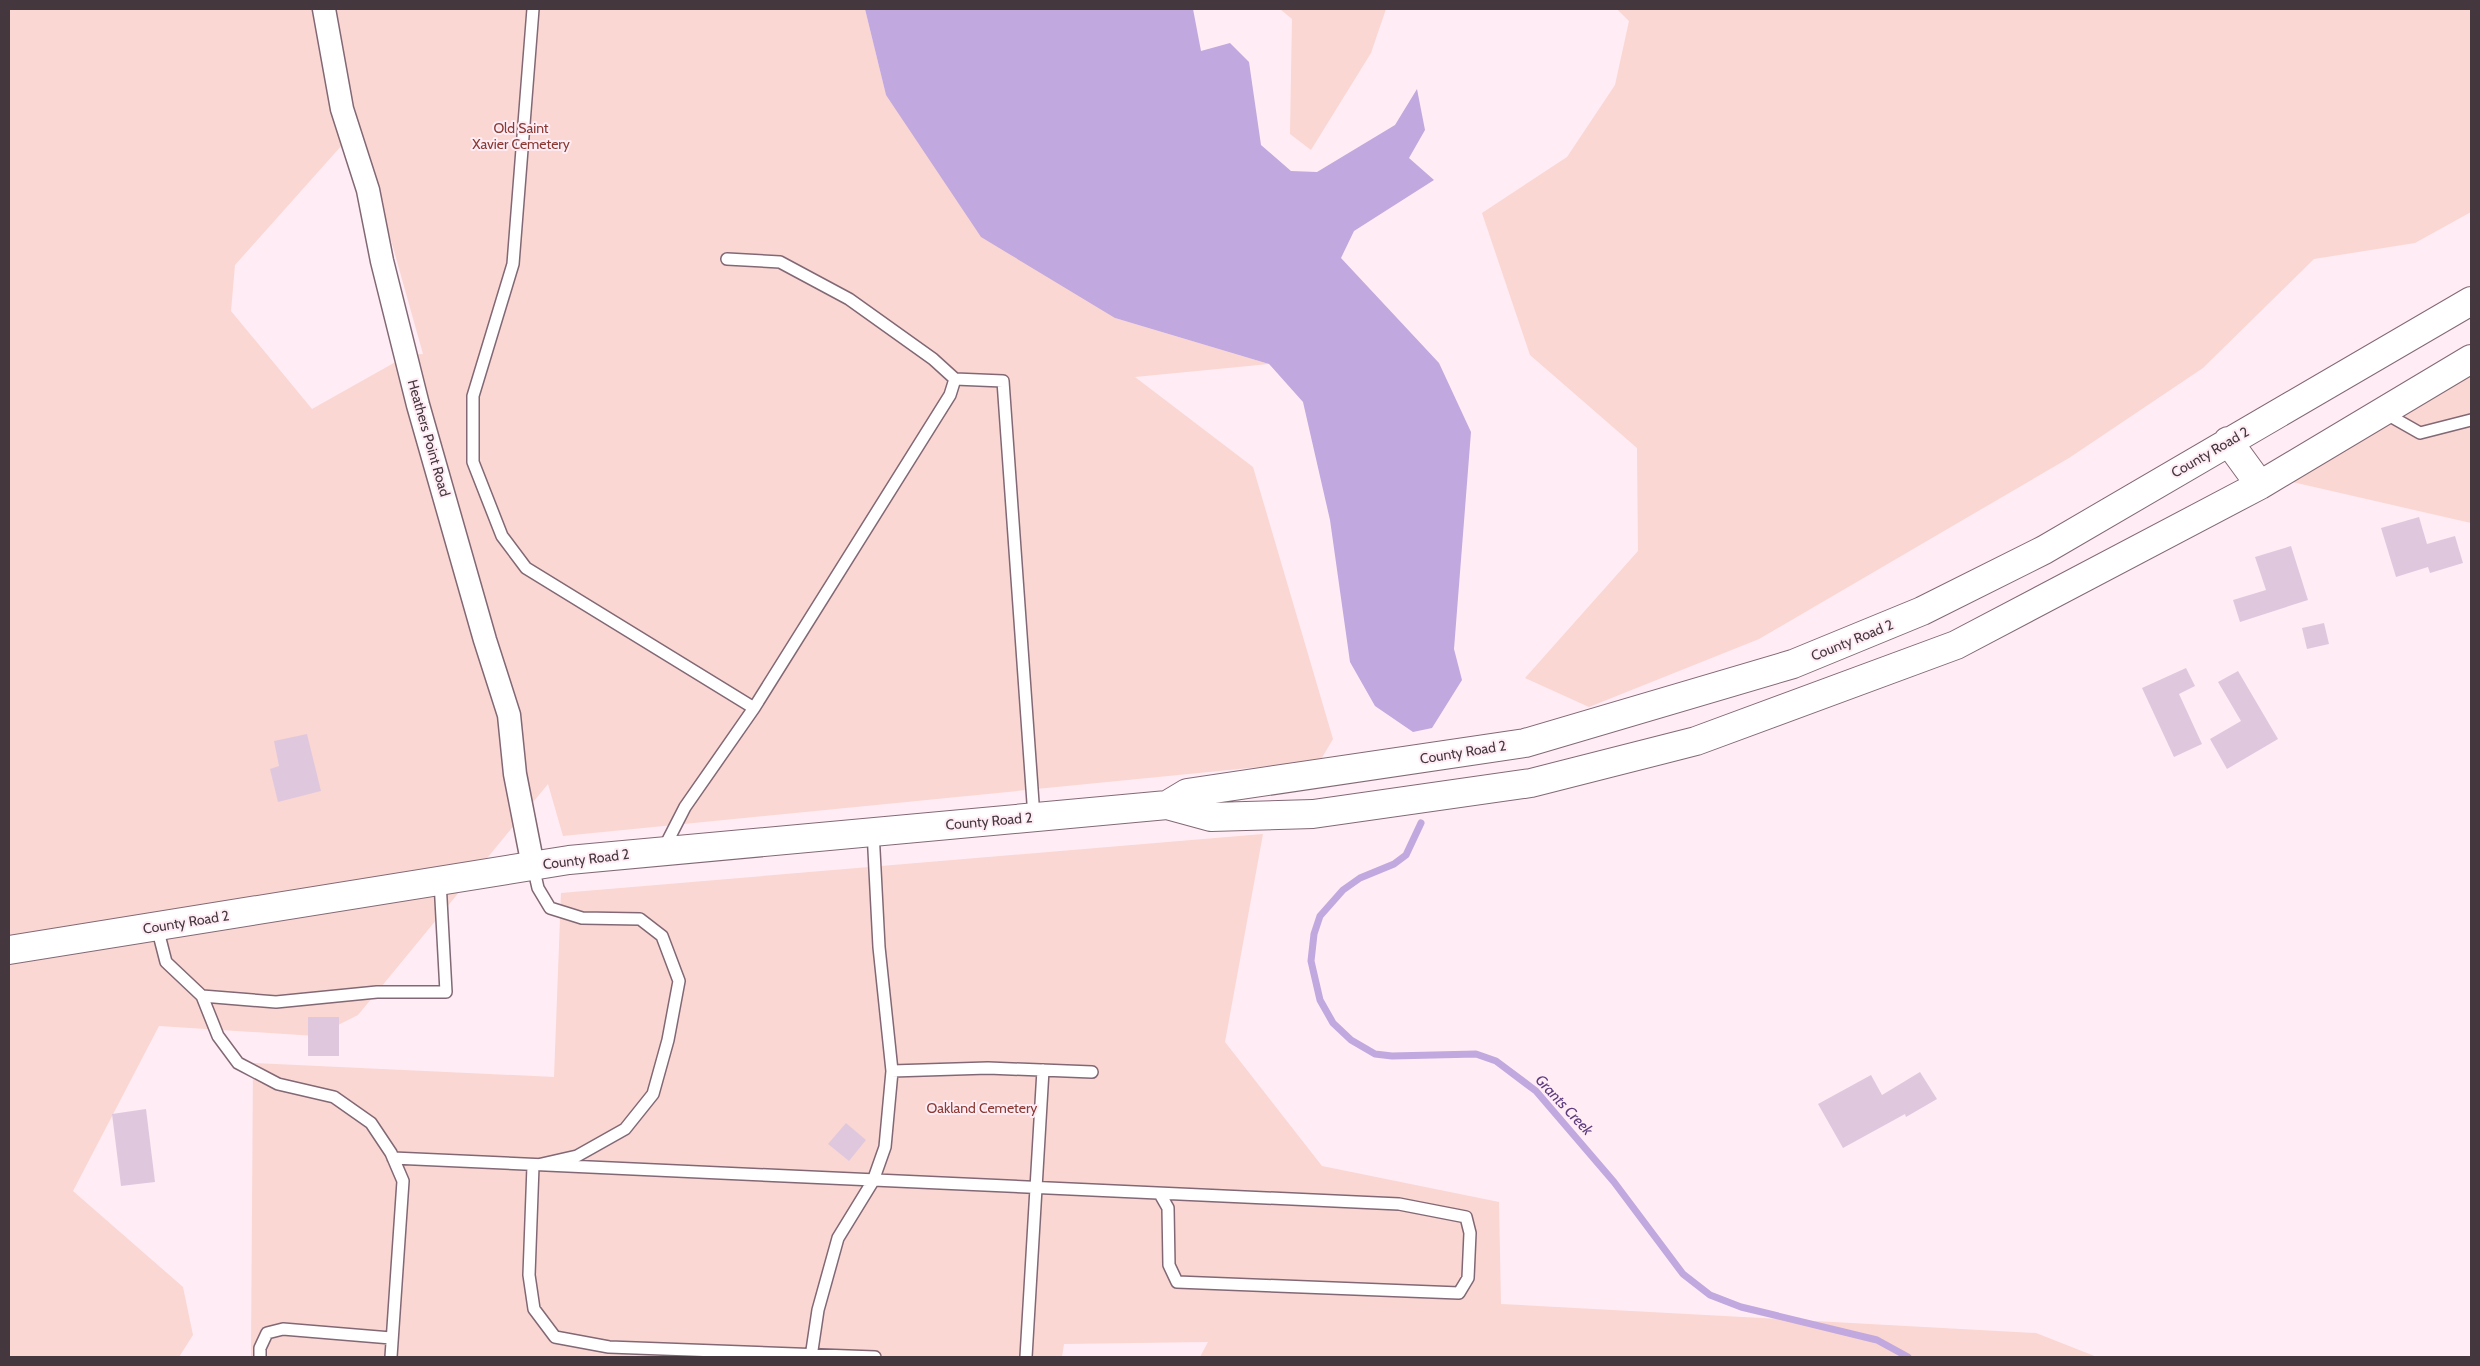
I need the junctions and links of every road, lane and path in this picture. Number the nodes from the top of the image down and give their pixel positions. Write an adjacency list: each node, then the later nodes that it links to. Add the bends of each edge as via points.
1 (324, 9): 16 (street, Heathers Point Road, via 342,109 368,190 418,405 509,715 515,774)
2 (533, 9): 11 (lane, via 513,264 473,396 473,462 502,536 526,568)
3 (727, 258): 6 (lane, via 780,262 849,299)
4 (2471, 301): 9 (main road, County Road 2)
5 (2471, 359): 7 (main road, County Road 2)
6 (955, 378): 11 (lane, via 950,395); 13 (lane, via 1003,381)
7 (2382, 412): 8 (lane, via 2420,433); 10 (main road, County Road 2)
8 (2471, 420)
9 (2228, 441): 10 (main road); 12 (main road, County Road 2, via 2044,550 1922,611 1793,664 1525,743 1187,793)
10 (2260, 485): 12 (main road, County Road 2, via 1956,645 1696,741 1531,783 1313,814 1212,817)
11 (754, 708): 15 (lane, via 685,807)
12 (1167, 805): 13 (main road, County Road 2)
13 (1034, 817): 14 (main road, County Road 2)
14 (874, 831): 15 (main road, County Road 2); 22 (lane, via 879,947)
15 (663, 850): 16 (main road, County Road 2)
16 (533, 866): 17 (main road, County Road 2); 25 (lane, via 538,888 550,908 582,918 640,919 662,936 679,981 654,1094 625,1129 577,1156)
17 (440, 881): 18 (main road, County Road 2); 20 (lane, via 446,992 377,992 276,1002)
18 (157, 926): 19 (main road, County Road 2); 20 (lane, via 166,962)
19 (9, 950)
20 (202, 996): 24 (lane, via 218,1036 238,1063 278,1084 334,1097 371,1123)
21 (1043, 1070): 22 (lane); 23 (lane); 27 (lane)
22 (892, 1071): 26 (lane, via 884,1146)
23 (1092, 1072)
24 (393, 1158): 25 (lane); 29 (lane, via 403,1181)
25 (533, 1166): 26 (lane, via 595,1166); 30 (lane, via 530,1283 534,1309 555,1337 609,1347)
26 (873, 1182): 27 (lane, via 923,1181); 30 (lane, via 838,1238 818,1310)
27 (1036, 1189): 28 (lane); 34 (lane)
28 (1160, 1194): 28 (lane, via 1399,1204 1466,1217 1470,1234 1468,1278 1460,1293 1178,1282 1169,1265 1168,1208)
29 (391, 1338): 31 (lane, via 283,1329 267,1333 260,1348); 32 (lane)
30 (811, 1356): 33 (lane)
31 (260, 1357)
32 (391, 1357)
33 (875, 1357)
34 (1026, 1357)

